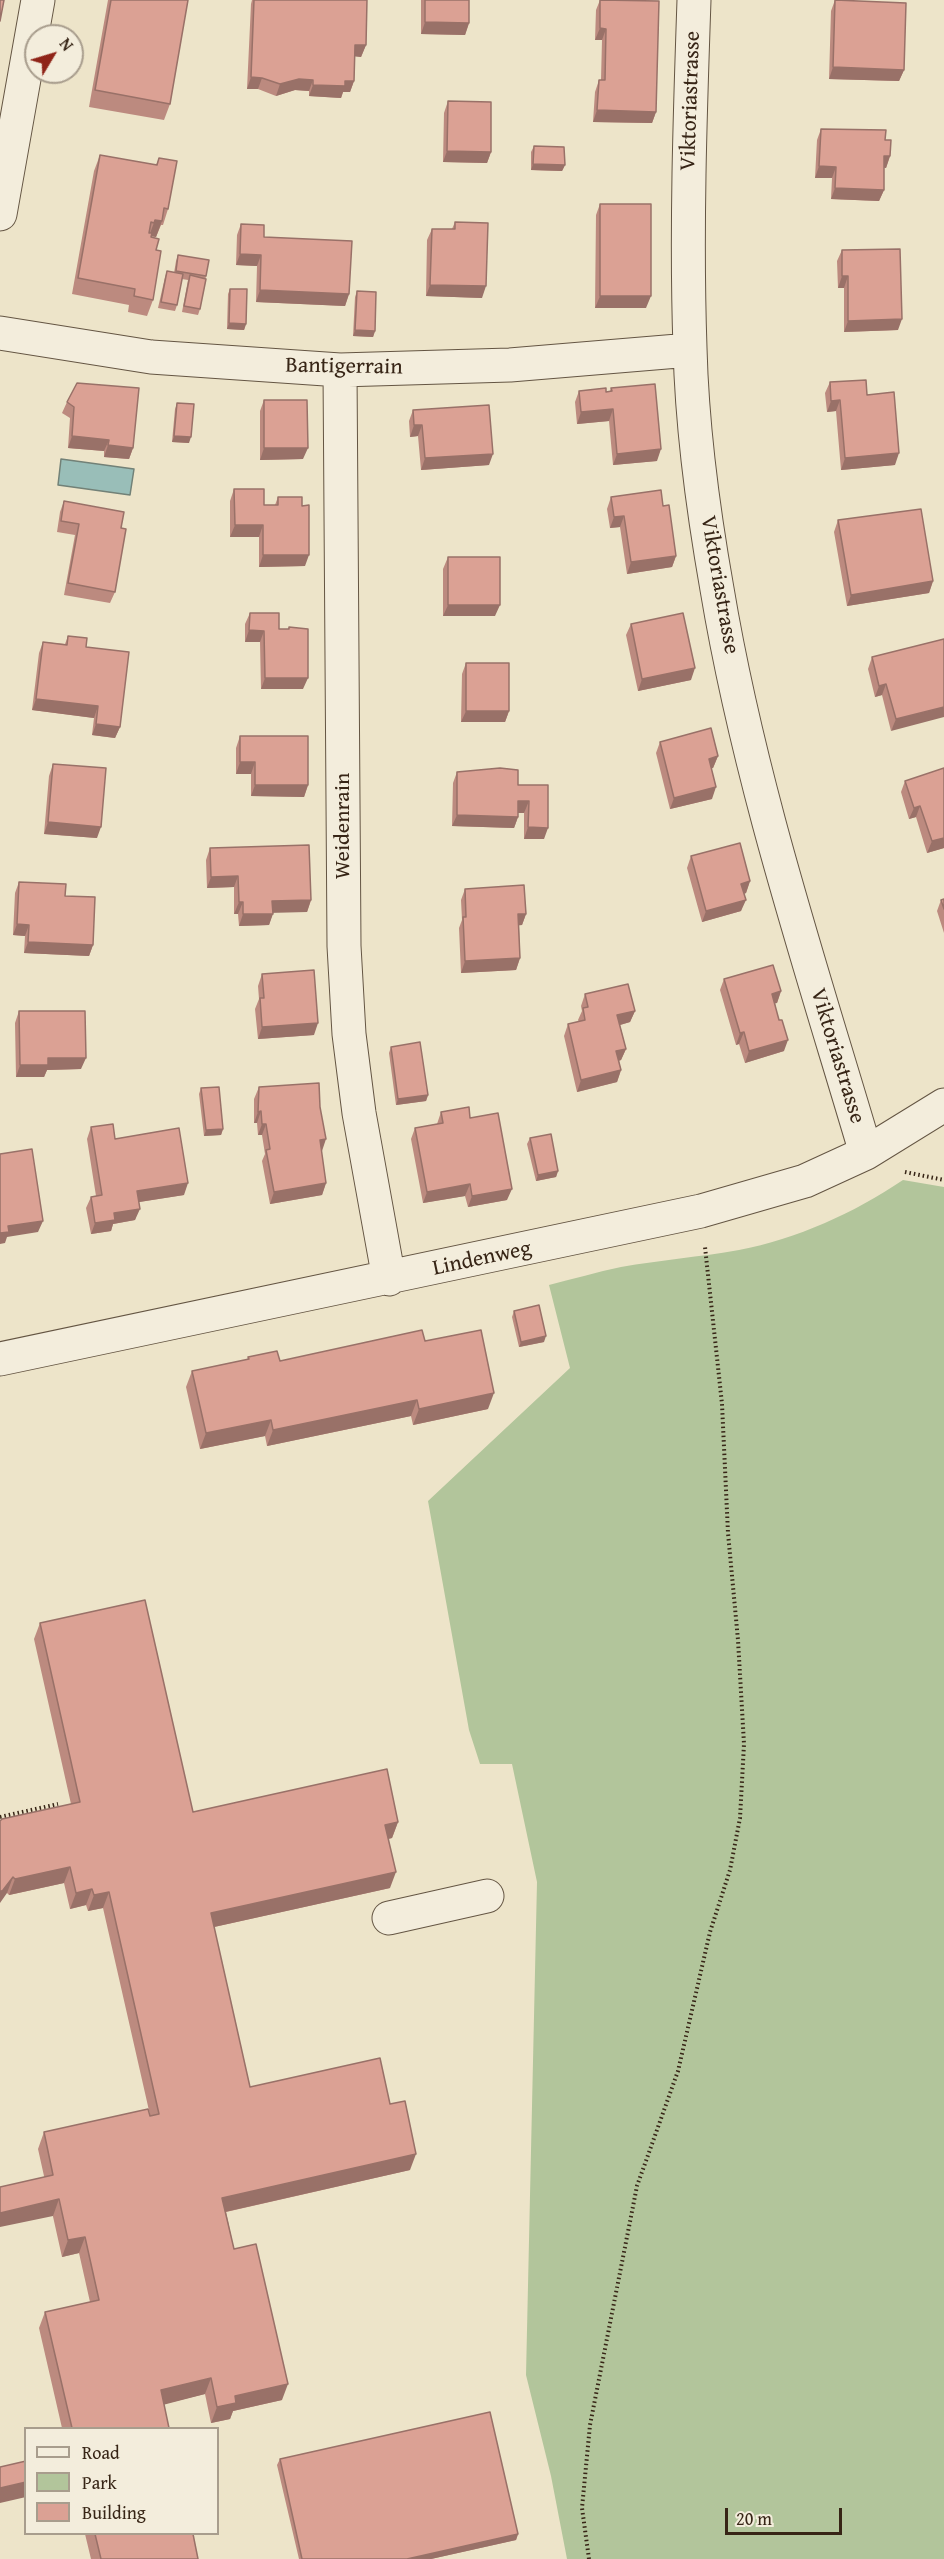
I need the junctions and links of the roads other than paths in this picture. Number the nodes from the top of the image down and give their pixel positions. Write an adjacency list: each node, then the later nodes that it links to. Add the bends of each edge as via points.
1 (38, 0): 3 (street)
2 (694, 0): 5 (street, Viktoriastrasse, via 688,190)
3 (0, 214)
4 (0, 333): 6 (street, Bantigerrain, via 151,357)
5 (690, 350): 6 (street, Bantigerrain, via 510,365); 8 (street, Viktoriastrasse, via 717,588 742,711 776,849)
6 (340, 370): 9 (street, Weidenrain, via 346,979 359,1113)
7 (944, 1105): 8 (street, Lindenweg)
8 (866, 1153): 9 (street, Lindenweg, via 805,1181 701,1211)
9 (389, 1279): 10 (street, Lindenweg)
10 (0, 1359)
11 (487, 1896): 12 (street)
12 (389, 1918)

